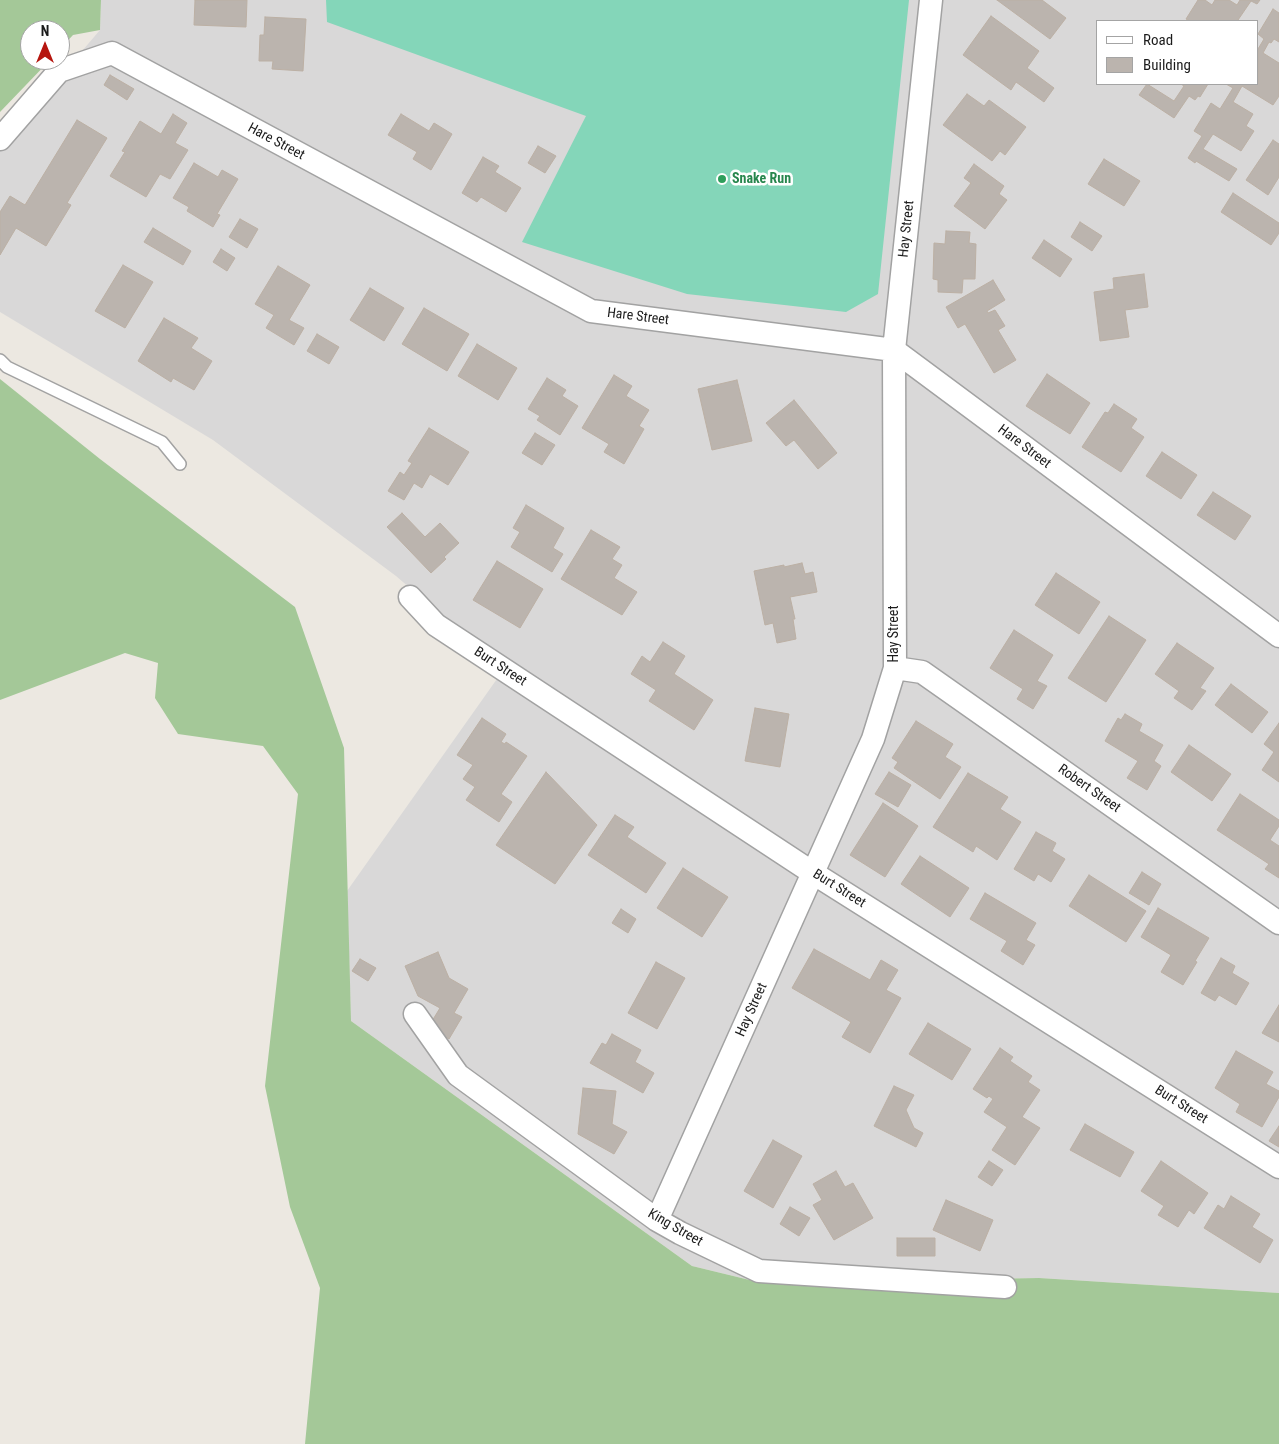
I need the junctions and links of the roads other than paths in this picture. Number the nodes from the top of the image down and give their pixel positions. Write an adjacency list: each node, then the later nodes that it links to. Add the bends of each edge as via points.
1 (931, 0): 3 (street, Hay Street)
2 (0, 139): 3 (street, Hare Street, via 59,71 112,53 591,311)
3 (894, 350): 7 (street, Hare Street); 8 (street, Hay Street)
4 (0, 360): 5 (lane, via 7,367 162,442)
5 (180, 464)
6 (410, 597): 9 (street, Burt Street, via 436,625)
7 (1279, 636)
8 (895, 668): 9 (street, Hay Street, via 873,739); 10 (street, Robert Street, via 922,672)
9 (814, 873): 12 (street, Burt Street); 13 (street, Hay Street)
10 (1279, 922)
11 (414, 1014): 13 (street, King Street, via 458,1075)
12 (1279, 1167)
13 (657, 1220): 14 (street, King Street, via 760,1271)
14 (1005, 1287)

